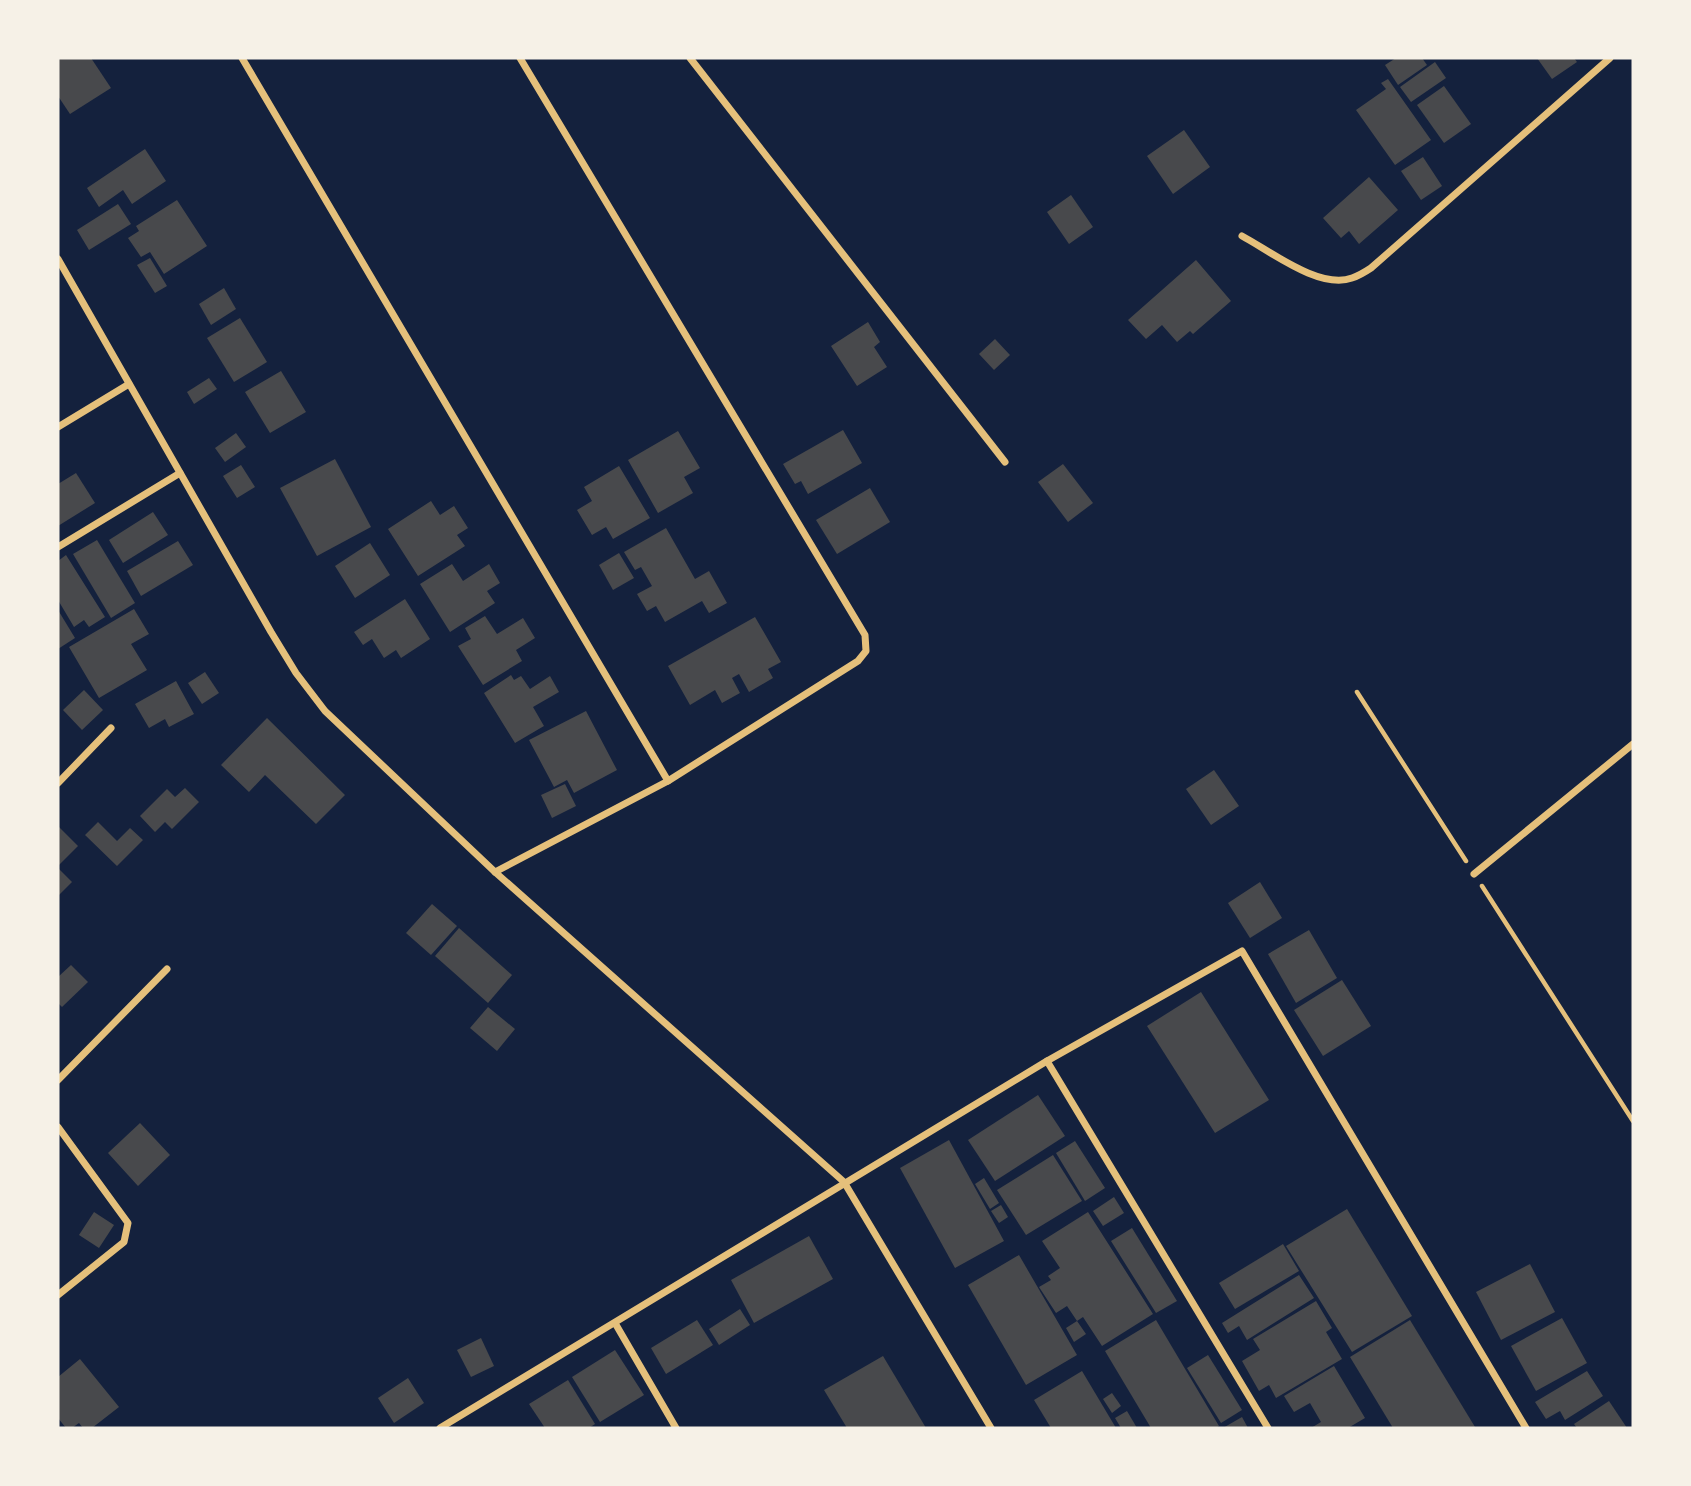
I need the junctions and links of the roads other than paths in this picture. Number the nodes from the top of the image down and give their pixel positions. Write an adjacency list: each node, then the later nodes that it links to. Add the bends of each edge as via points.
1 (242, 58): 14 (street)
2 (520, 58): 14 (street, via 865,635 866,651 859,661)
3 (690, 58): 9 (street)
4 (1610, 58): 5 (street, via 1371,268 1350,279 1309,274)
5 (1242, 236)
6 (58, 259): 7 (street)
7 (129, 384): 8 (street); 10 (street)
8 (58, 427)
9 (1005, 462)
10 (180, 473): 11 (street); 16 (street, via 271,632 325,711)
11 (58, 547)
12 (111, 728): 15 (street)
13 (1633, 744): 17 (street)
14 (668, 781): 16 (street)
15 (58, 783)
16 (495, 872): 22 (street)
17 (1474, 874)
18 (167, 969): 20 (street)
19 (1047, 1061): 22 (street); 28 (street); 29 (street, via 1242,951)
20 (58, 1080)
21 (58, 1127): 23 (street, via 128,1223 124,1242)
22 (845, 1182): 24 (street); 27 (street)
23 (58, 1295)
24 (615, 1323): 25 (street); 26 (street)
25 (440, 1428)
26 (676, 1428)
27 (991, 1428)
28 (1268, 1428)
29 (1526, 1428)

